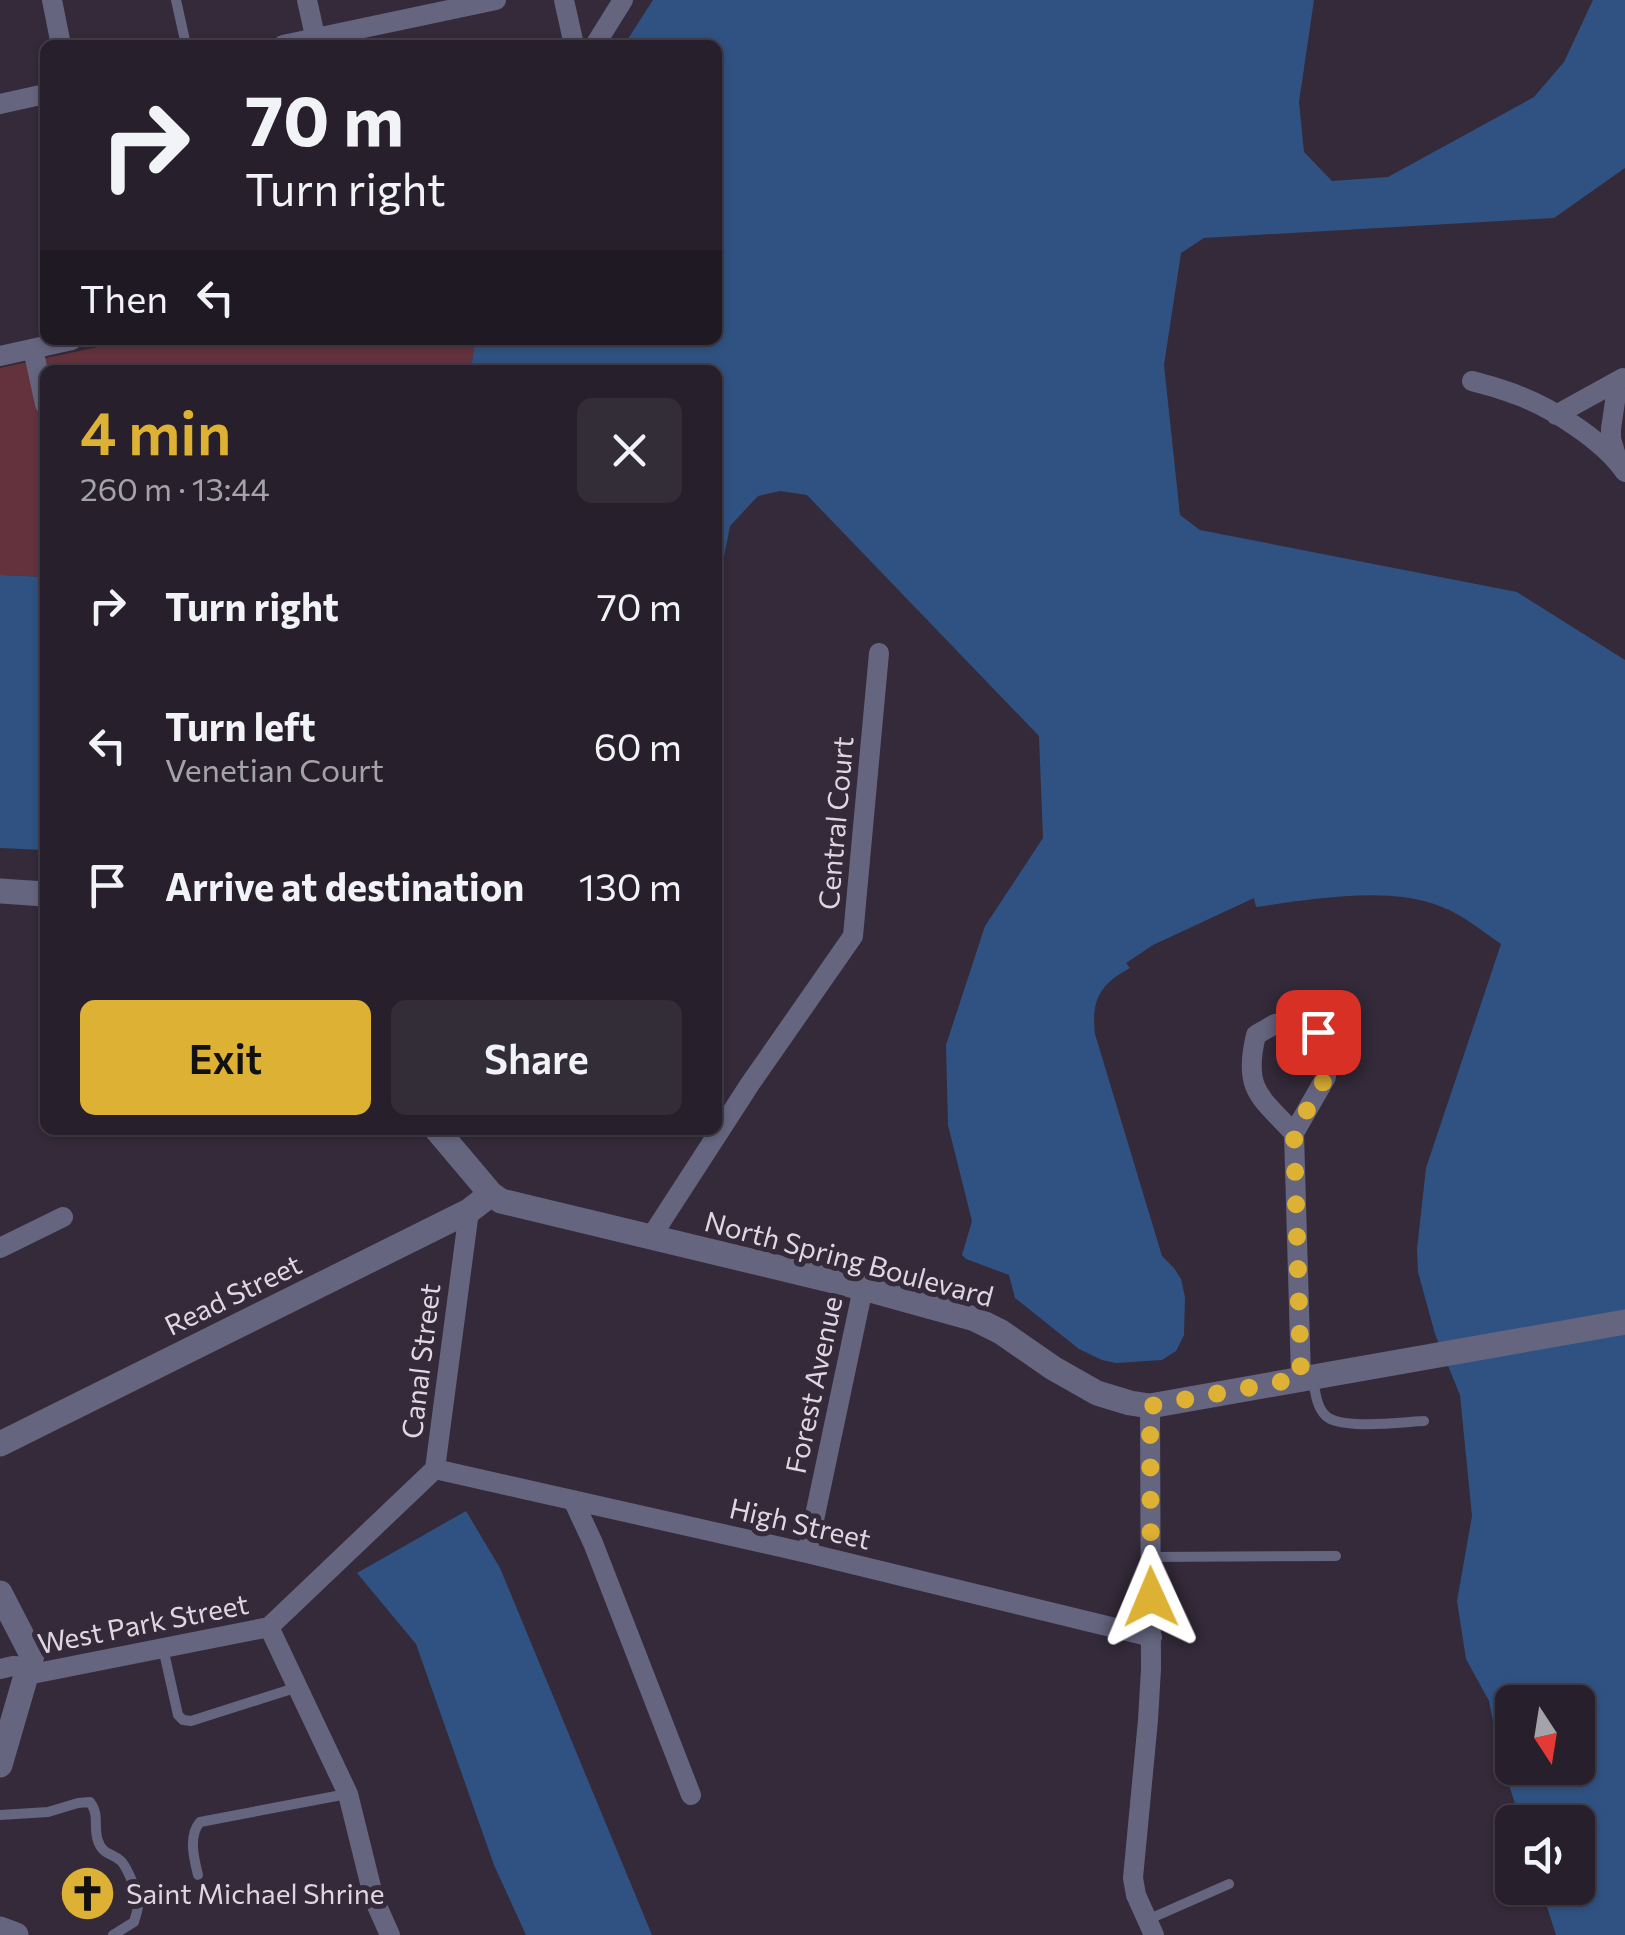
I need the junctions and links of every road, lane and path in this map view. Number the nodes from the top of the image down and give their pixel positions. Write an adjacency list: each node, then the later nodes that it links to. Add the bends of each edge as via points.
1 (52, 0): 8 (street)
2 (176, 0): 9 (lane)
3 (307, 0): 10 (street)
4 (496, 0): 7 (street)
5 (564, 0): 12 (street)
6 (623, 0): 13 (street)
7 (438, 6): 11 (street)
8 (60, 40)
9 (185, 40)
10 (316, 40)
11 (323, 40)
12 (573, 40)
13 (598, 40)
14 (40, 95): 15 (street)
15 (0, 104)
16 (50, 345): 17 (street)
17 (32, 349): 18 (street); 21 (street)
18 (0, 356)
19 (1621, 379): 22 (street); 23 (street, via 1610,429)
20 (1472, 381): 22 (street)
21 (40, 383)
22 (1556, 415): 23 (street)
23 (1622, 468)
24 (879, 653): 27 (street, Central Court, via 853,936)
25 (0, 892): 26 (street)
26 (40, 894)
27 (722, 1127)
28 (1294, 1133): 28 (street, via 1326,1077 1318,1032 1298,1019 1256,1035 1250,1061 1254,1086); 38 (street)
29 (441, 1135): 31 (street)
30 (717, 1135): 34 (street, Central Court)
31 (491, 1194): 32 (street, Read Street); 34 (street, North Spring Boulevard)
32 (468, 1211): 41 (street, Read Street); 42 (street, Canal Street)
33 (63, 1217): 35 (street)
34 (651, 1237): 36 (street, North Spring Boulevard)
35 (0, 1248)
36 (863, 1288): 39 (street, North Spring Boulevard, via 975,1320 1097,1393); 44 (street, Forest Avenue)
37 (1625, 1322): 38 (street, North Spring Boulevard)
38 (1307, 1377): 39 (street, North Spring Boulevard); 40 (lane, via 1327,1418 1342,1424)
39 (1150, 1406): 46 (street)
40 (1424, 1422)
41 (0, 1444)
42 (435, 1469): 43 (street, High Street); 48 (street, Canal Street)
43 (573, 1500): 44 (street, High Street); 56 (street)
44 (807, 1553): 49 (street, High Street)
45 (1336, 1556): 46 (lane)
46 (1151, 1557): 49 (street)
47 (0, 1593): 52 (street, via 30,1648)
48 (269, 1626): 50 (street, West Park Street); 53 (street)
49 (1152, 1636): 60 (street, via 1133,1878)
50 (163, 1648): 52 (street, West Park Street); 53 (lane, via 183,1720)
51 (0, 1669): 52 (street, West Park Street)
52 (29, 1671): 54 (street)
53 (298, 1687): 55 (street)
54 (0, 1766)
55 (348, 1794): 58 (lane, via 200,1822 194,1839); 64 (street, via 374,1900)
56 (691, 1794)
57 (0, 1815): 63 (lane, via 90,1802 99,1845 126,1867 139,1900 134,1922)
58 (198, 1875)
59 (1229, 1884): 60 (lane)
60 (1150, 1928)
61 (0, 1929): 62 (street)
62 (16, 1935)
63 (112, 1935)
64 (390, 1935)

